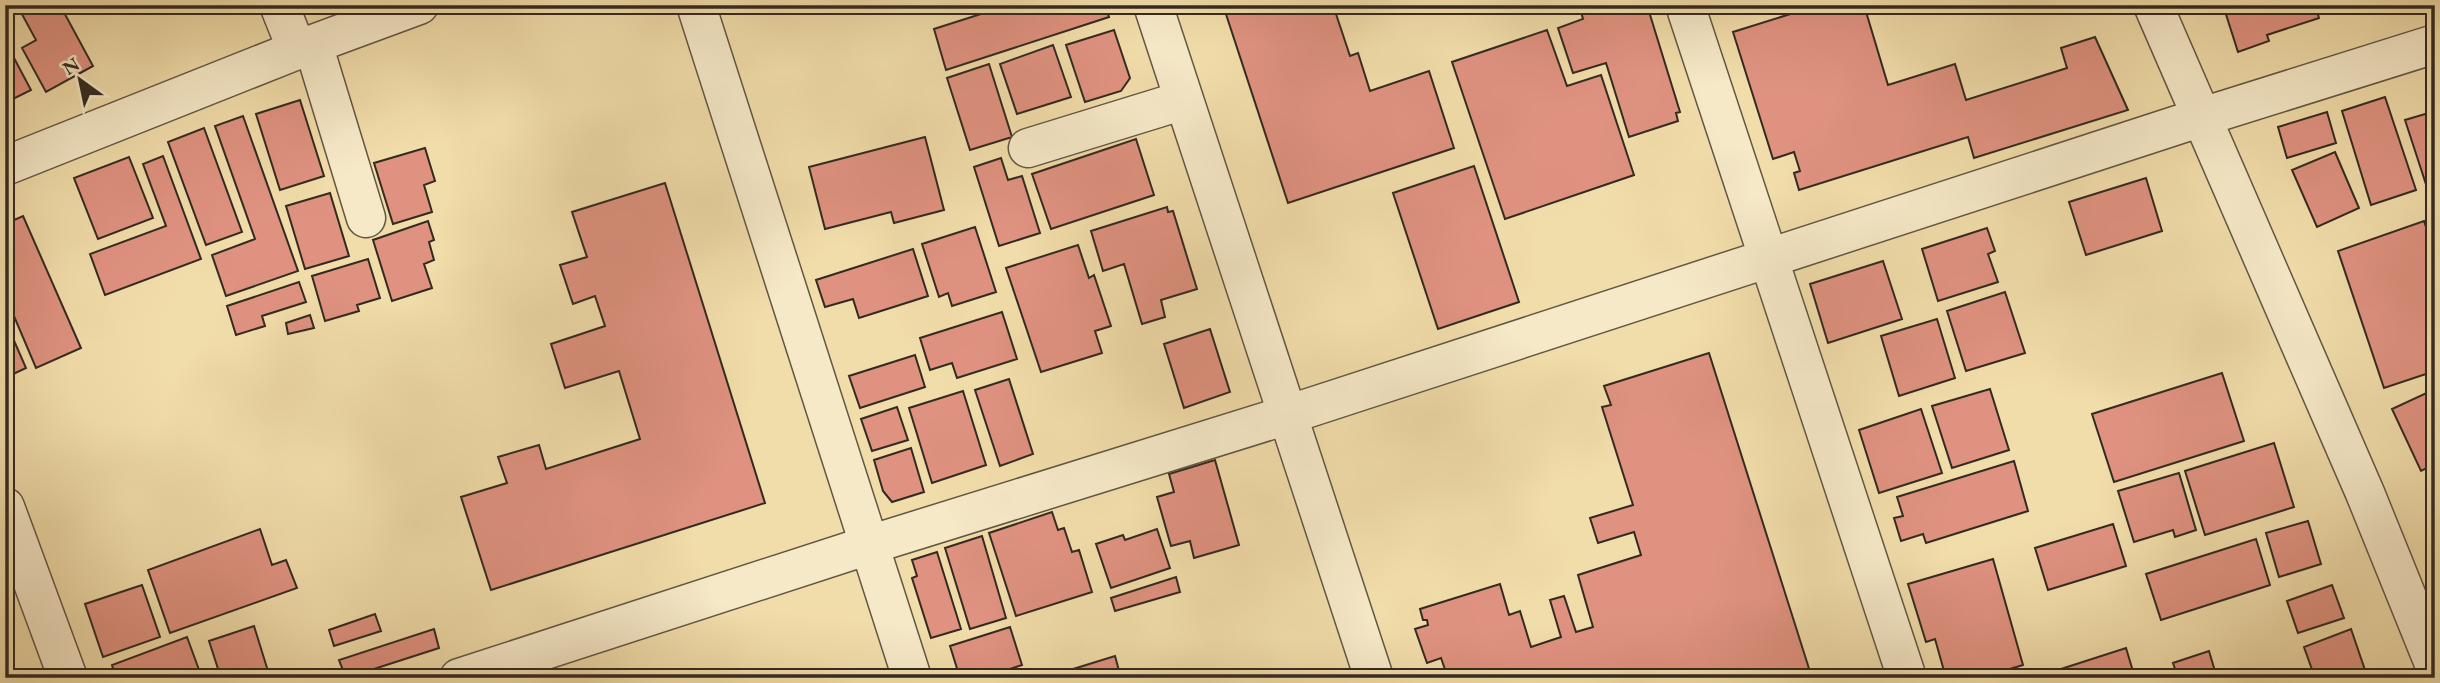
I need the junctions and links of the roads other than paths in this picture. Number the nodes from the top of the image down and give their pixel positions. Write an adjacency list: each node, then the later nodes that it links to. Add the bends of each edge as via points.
1 (279, 5): 8 (street)
2 (419, 5): 8 (street)
3 (696, 5): 17 (street)
4 (1153, 5): 9 (street)
5 (1685, 5): 14 (street)
6 (2154, 5): 10 (street)
7 (2435, 44): 10 (street)
8 (305, 47): 12 (street); 13 (street)
9 (1184, 100): 11 (street); 15 (street)
10 (2202, 117): 14 (street); 18 (street)
11 (1028, 148)
12 (5, 166)
13 (366, 218)
14 (1768, 259): 15 (street); 23 (street)
15 (1287, 415): 17 (street); 22 (street)
16 (5, 507): 19 (street)
17 (869, 545): 20 (street); 21 (street)
18 (2435, 666)
19 (68, 678)
20 (459, 678)
21 (912, 678)
22 (1374, 678)
23 (1907, 678)

